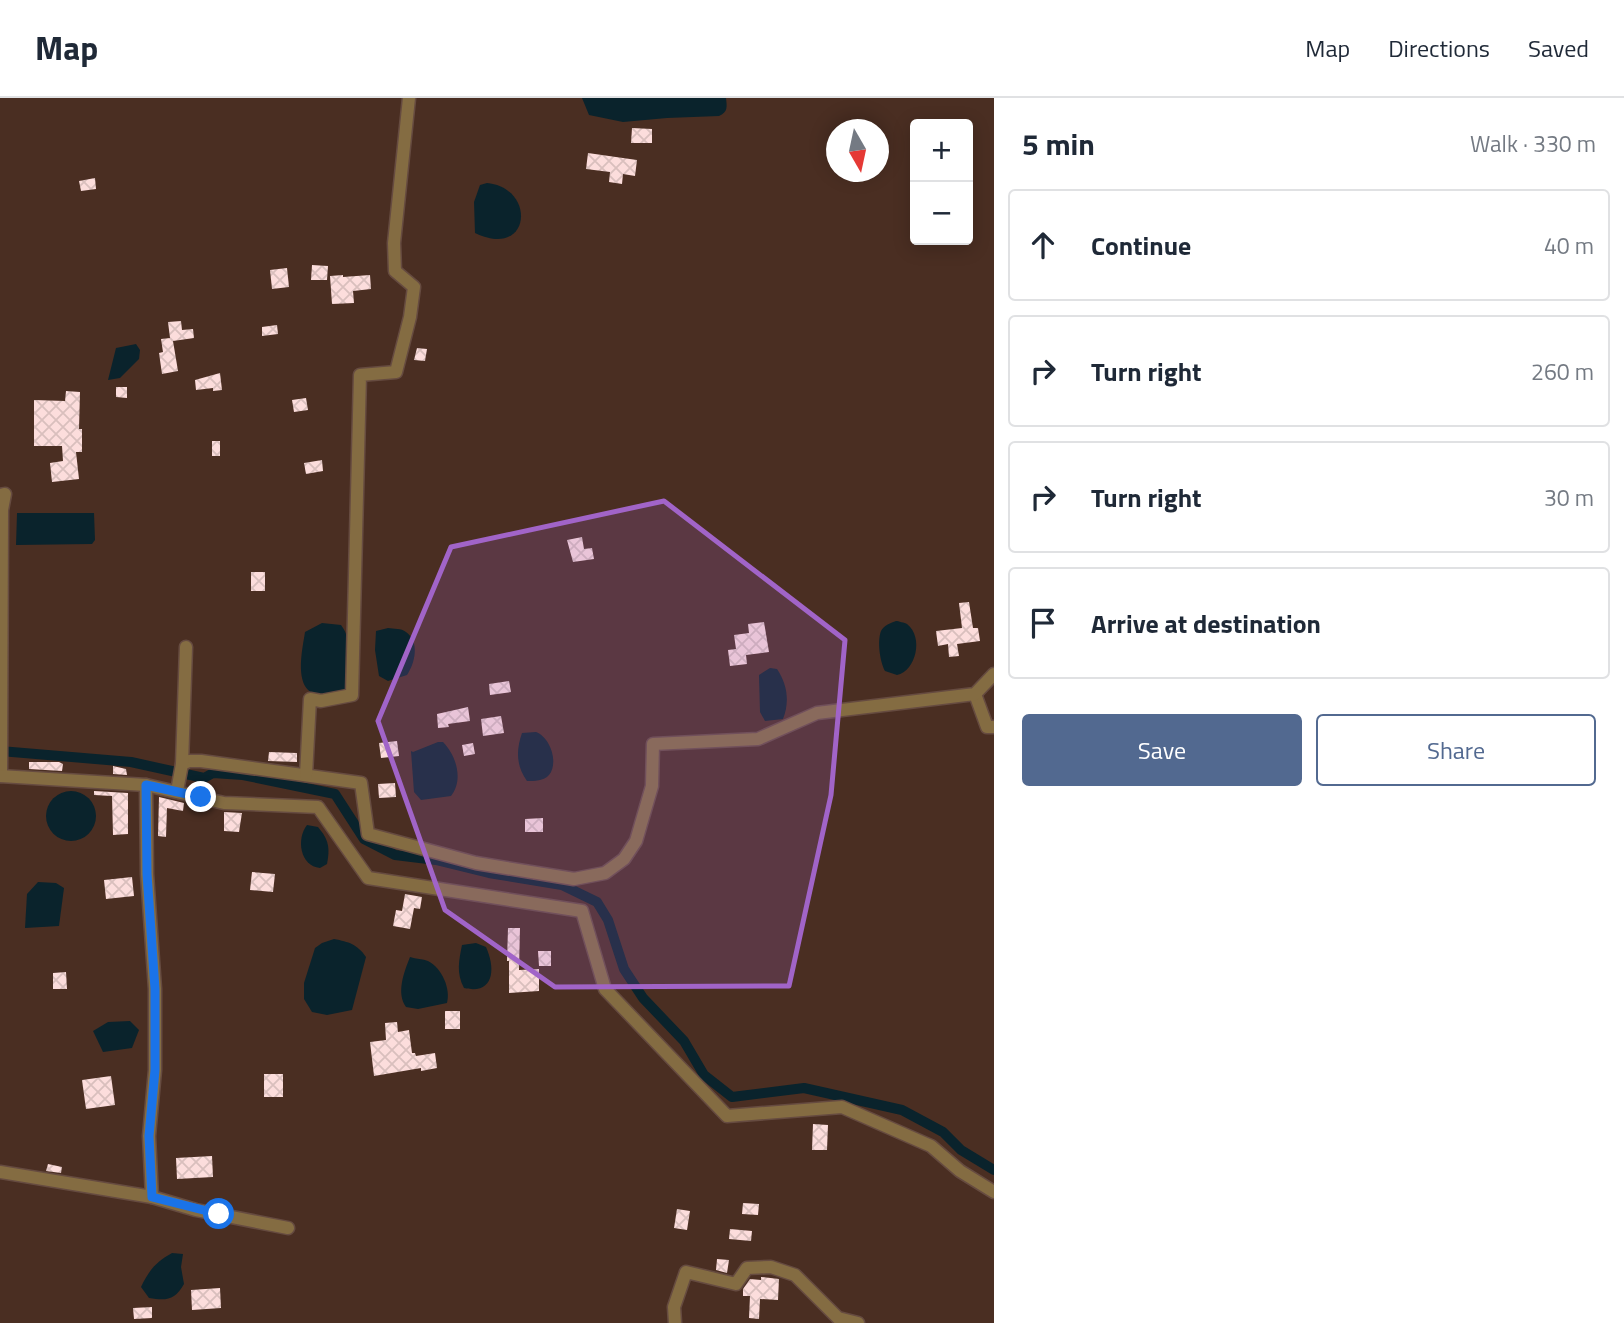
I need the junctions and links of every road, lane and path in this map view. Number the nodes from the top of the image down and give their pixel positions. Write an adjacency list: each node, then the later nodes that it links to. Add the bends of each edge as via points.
1 (409, 98): 8 (street, via 394,243 395,271 414,287 410,317 396,372 360,375 352,695 310,699)
2 (0, 495): 9 (street, via 5,494)
3 (186, 647): 7 (street)
4 (994, 674): 5 (street)
5 (975, 694): 6 (street, via 987,727); 8 (street, via 817,713 758,739 653,744 652,786 636,841 624,859 604,873 574,879 476,863 368,834 361,783)
6 (994, 727)
7 (182, 764): 8 (street, via 201,761); 11 (street)
8 (306, 775)
9 (0, 776): 10 (street)
10 (146, 785): 11 (street); 14 (street, via 155,989 149,1136)
11 (178, 790): 13 (street, via 225,803 318,807 368,878 582,911 605,989 727,1116 842,1107 931,1146)
12 (0, 1172): 14 (street)
13 (994, 1192)
14 (152, 1197): 15 (street)
15 (288, 1227)
16 (675, 1323): 17 (street, via 674,1307 685,1272 736,1284 747,1268 771,1267 795,1275 838,1318)
17 (858, 1323)

